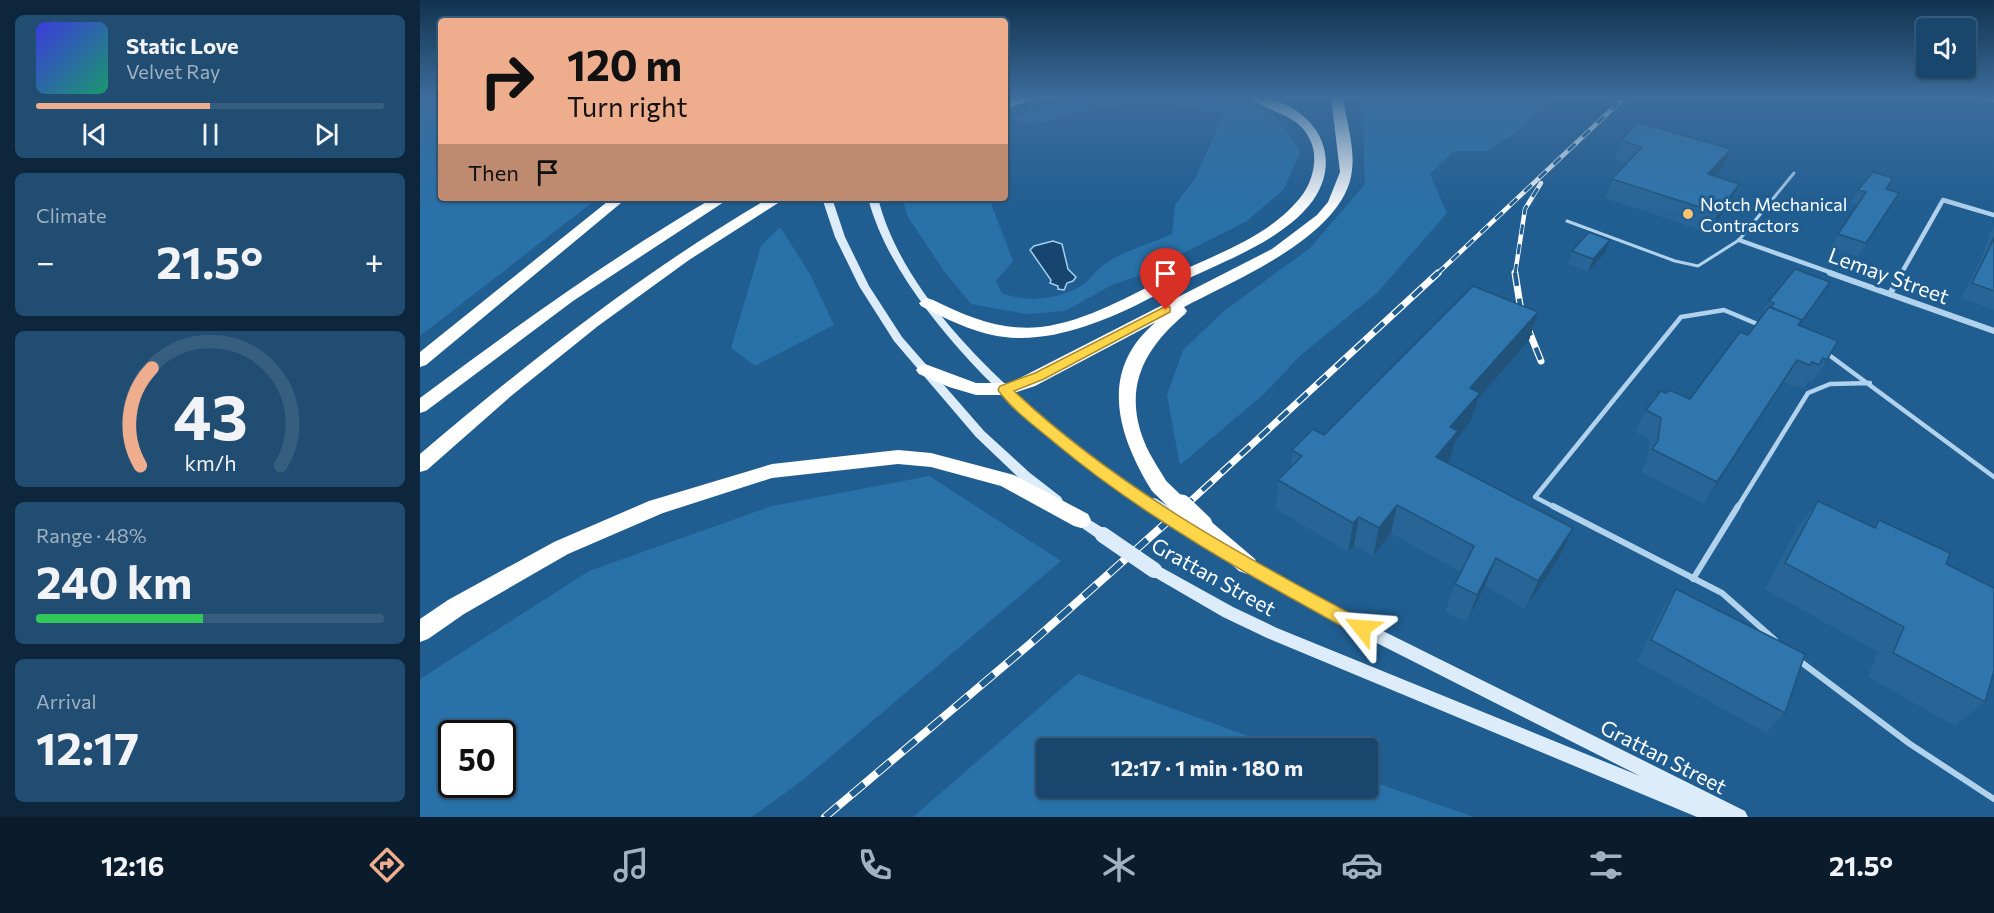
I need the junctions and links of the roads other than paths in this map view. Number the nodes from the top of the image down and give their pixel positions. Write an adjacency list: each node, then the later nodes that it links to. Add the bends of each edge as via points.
1 (1313, 135): 14 (highway, via 1321,154 1320,170 1314,188 1292,213 1268,232 1104,313 1074,326 1020,333 968,323)
2 (1342, 135): 12 (highway, via 1346,160 1343,184 1322,218 1296,240)
3 (1794, 173): 11 (lane)
4 (616, 201): 18 (highway)
5 (718, 201): 22 (highway, via 582,288)
6 (774, 201): 23 (highway, via 648,282 527,375)
7 (827, 201): 19 (main road, Grattan Street, via 864,286 898,339)
8 (874, 201): 14 (main road, Grattan Street, via 897,261)
9 (1994, 215): 13 (street, via 1943,200)
10 (1567, 221): 11 (lane, via 1698,266)
11 (1739, 240): 13 (street, Lemay Street)
12 (1225, 280): 21 (highway, via 1040,376); 26 (highway, bridge, via 1156,330 1134,364 1126,394 1131,434 1138,453 1159,486)
13 (1891, 292): 16 (street, Lemay Street)
14 (927, 303): 21 (main road, Grattan Street)
15 (1765, 327): 28 (lane, via 1724,310 1681,317 1535,498)
16 (1994, 331)
17 (1816, 348): 20 (lane)
18 (420, 361)
19 (925, 370): 21 (highway, via 954,385); 25 (main road, Grattan Street, via 980,434)
20 (1870, 383): 24 (lane); 28 (lane, via 1830,384 1808,393)
21 (1005, 390): 26 (main road, Grattan Street, bridge, via 1081,456 1143,500)
22 (420, 407)
23 (420, 465)
24 (1994, 477)
25 (1081, 520): 29 (highway, via 1007,480 931,460 897,457 772,471 656,507 570,544 500,581); 33 (main road, Grattan Street, bridge, via 1154,570 1272,633)
26 (1197, 529): 27 (highway)
27 (1247, 565): 34 (main road, Grattan Street, via 1362,628)
28 (1693, 579): 30 (lane, via 1722,593)
29 (420, 632)
30 (1780, 645)
31 (1789, 652): 32 (lane, via 1910,744)
32 (1994, 799)
33 (1718, 817)
34 (1739, 817)

